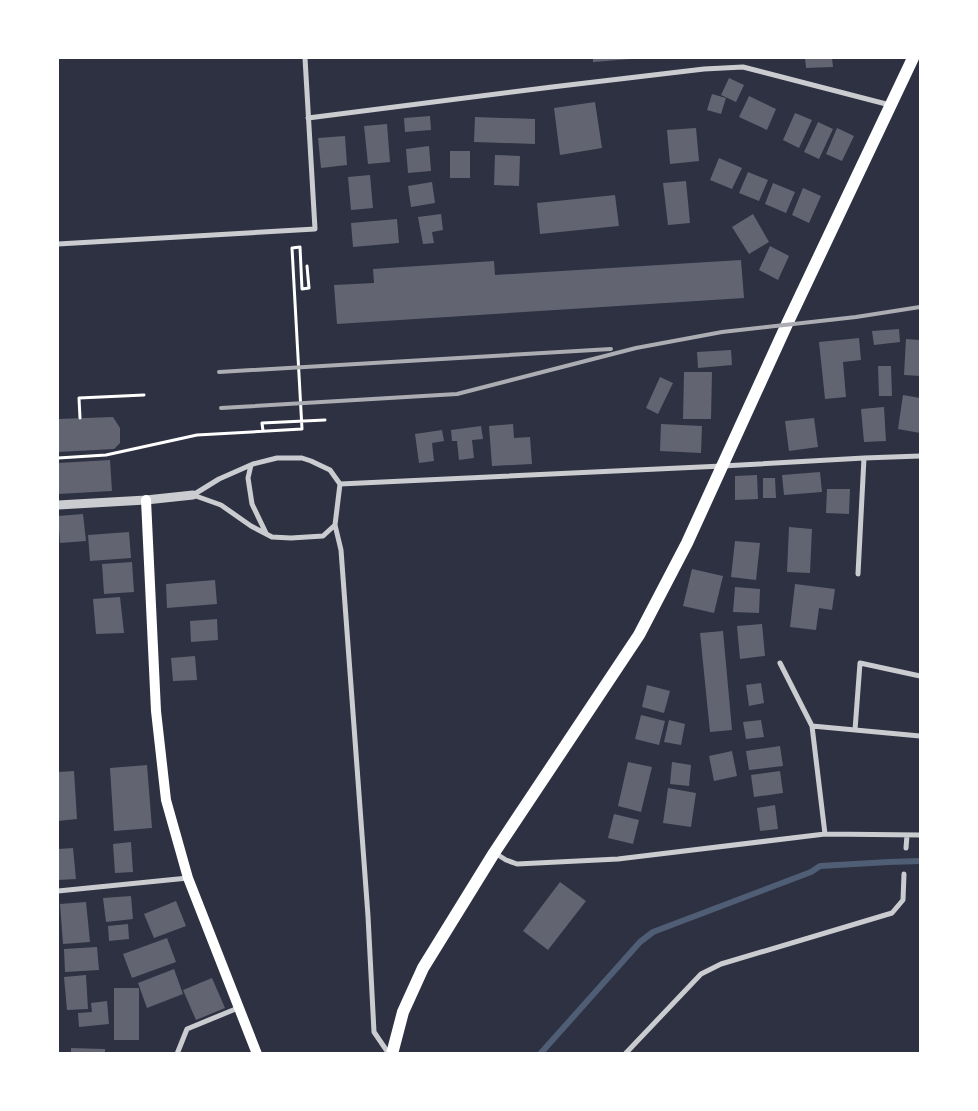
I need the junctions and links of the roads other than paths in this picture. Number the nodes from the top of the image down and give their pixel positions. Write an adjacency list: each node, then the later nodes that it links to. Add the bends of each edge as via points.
1 (305, 58): 4 (street)
2 (913, 58): 3 (main road)
3 (891, 106): 4 (street, via 743,67 609,80); 9 (main road)
4 (308, 118): 5 (street, via 315,229)
5 (58, 244)
6 (920, 456): 7 (street)
7 (864, 458): 9 (street); 16 (street)
8 (251, 465): 10 (street, via 277,458 302,458 330,470); 11 (street); 15 (street, via 248,478 252,504)
9 (722, 466): 10 (street); 26 (main road, via 687,543 639,635)
10 (340, 484): 14 (street)
11 (193, 495): 12 (street); 15 (street, via 221,505)
12 (146, 500): 13 (street); 28 (main road, via 156,711 166,800)
13 (58, 505)
14 (336, 525): 15 (street, via 323,536 291,538); 33 (street, via 341,550 374,1032)
15 (266, 534)
16 (858, 574)
17 (780, 663): 19 (street)
18 (920, 676): 20 (street, via 860,663)
19 (812, 726): 20 (street); 22 (street)
20 (854, 730): 21 (street)
21 (920, 736)
22 (825, 834): 23 (street); 26 (street, via 618,859 517,864)
23 (907, 835): 24 (street); 25 (street)
24 (920, 835)
25 (906, 848)
26 (494, 853): 33 (main road, via 424,968 403,1012)
27 (904, 874): 34 (street, via 903,900 892,913 721,964 701,974)
28 (188, 878): 29 (street); 30 (main road)
29 (58, 890)
30 (238, 1008): 31 (street, via 187,1029); 32 (main road)
31 (176, 1054)
32 (257, 1054)
33 (390, 1054)
34 (625, 1054)

